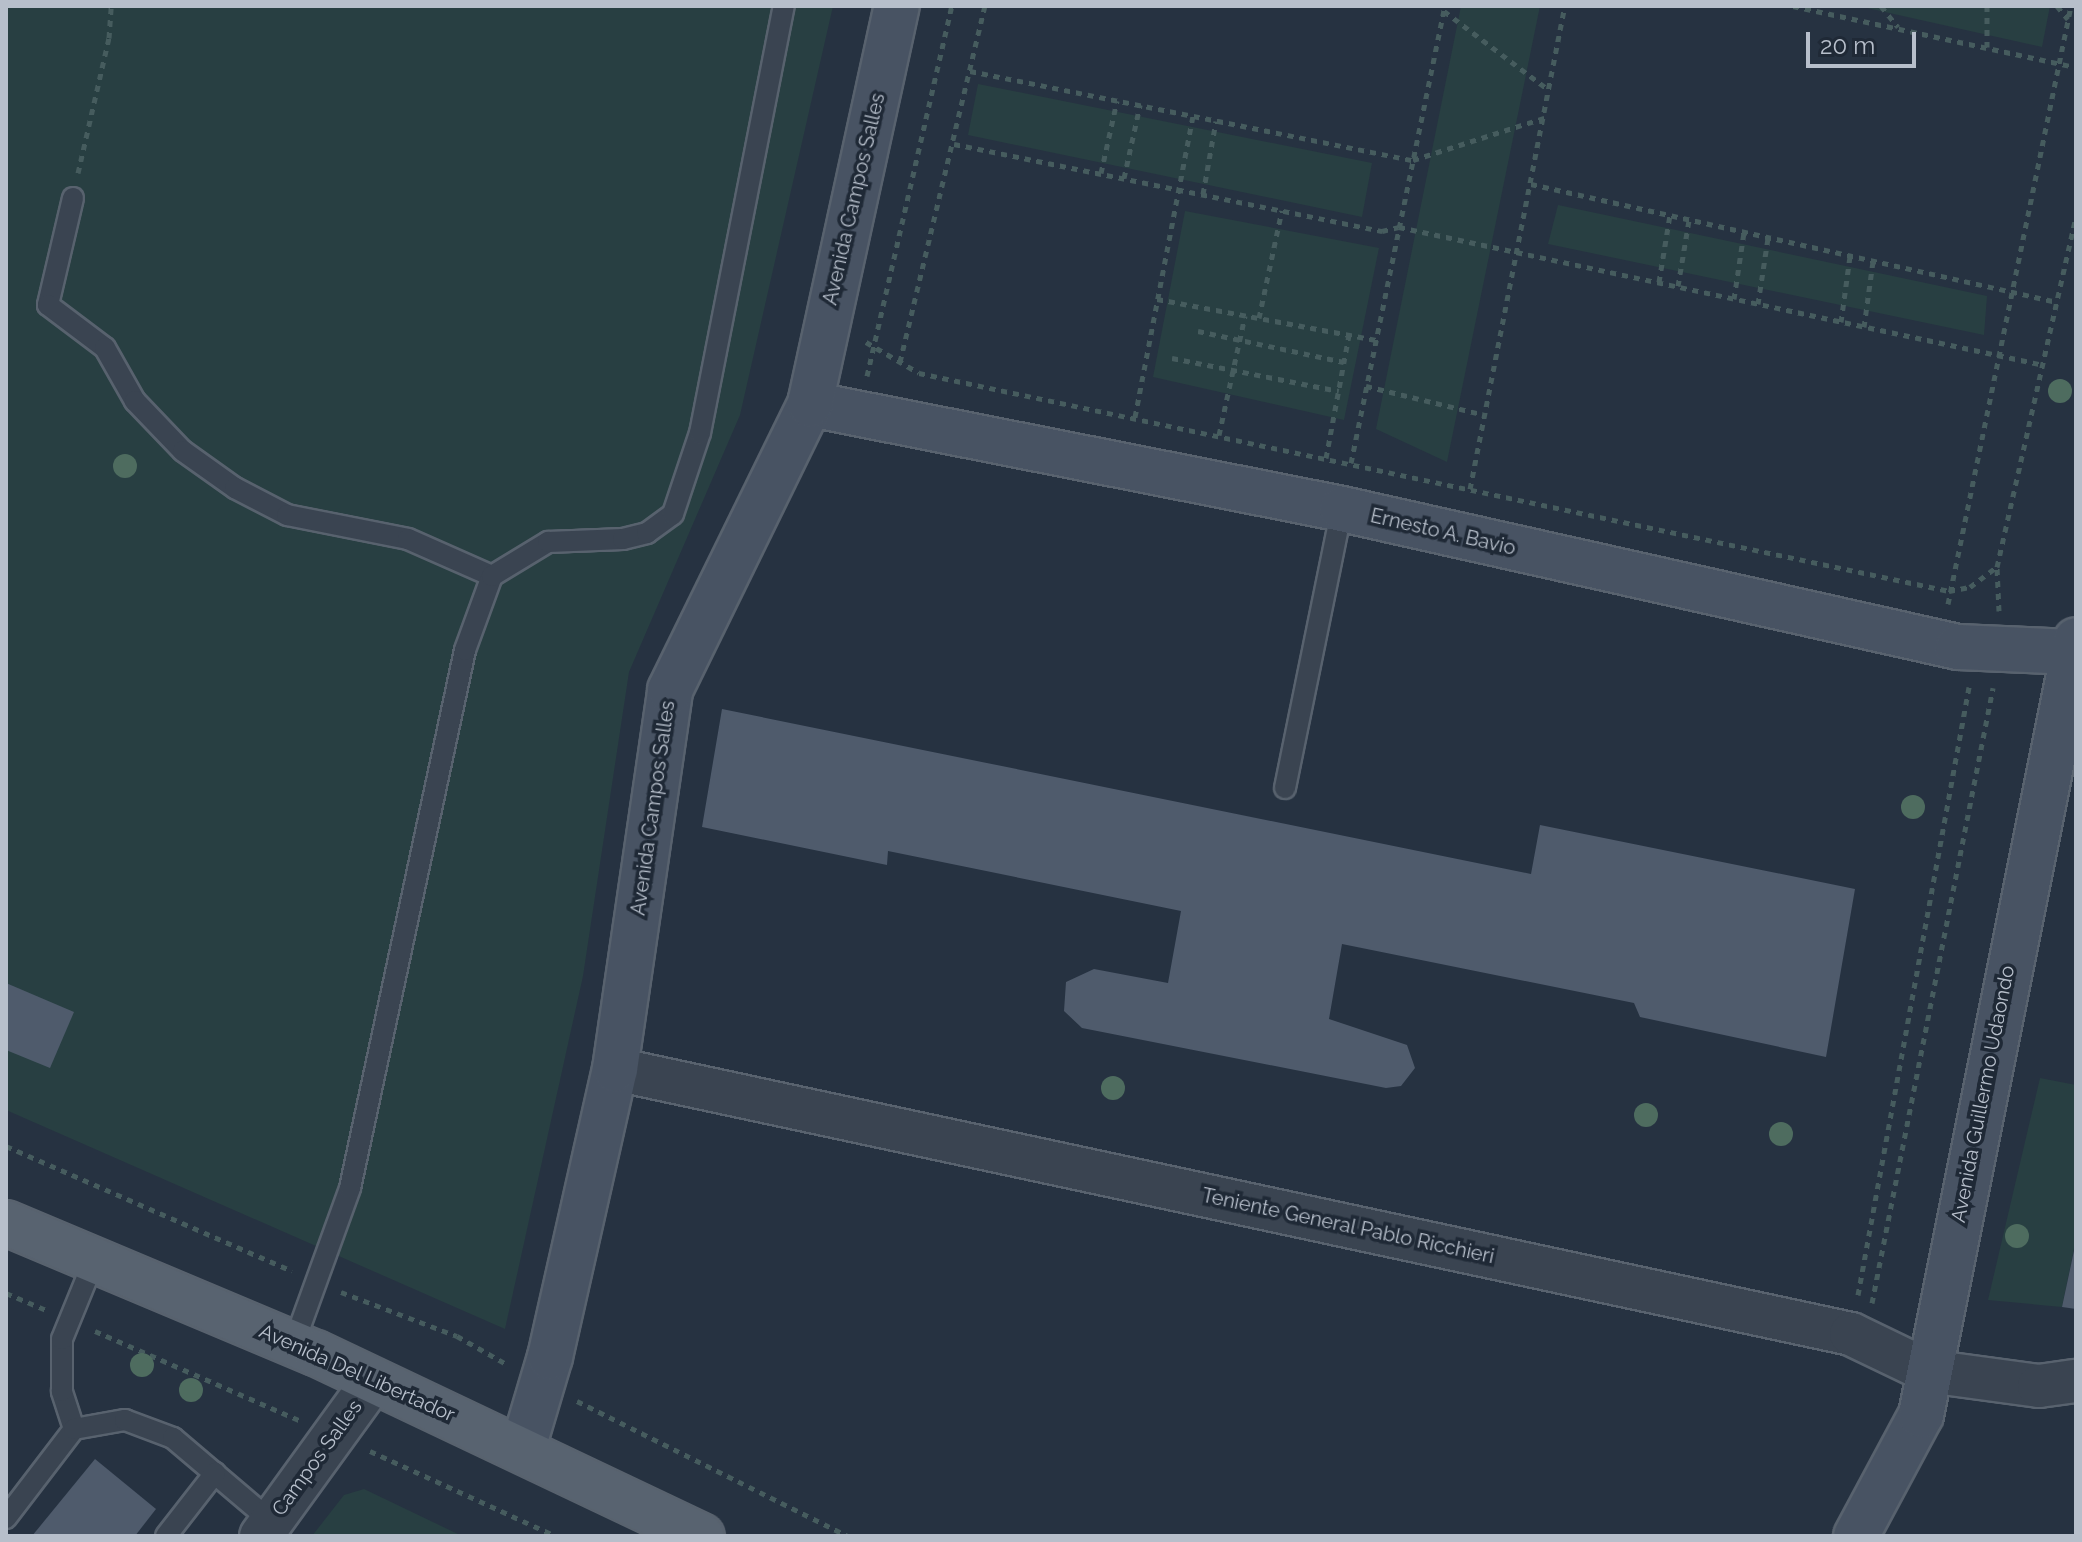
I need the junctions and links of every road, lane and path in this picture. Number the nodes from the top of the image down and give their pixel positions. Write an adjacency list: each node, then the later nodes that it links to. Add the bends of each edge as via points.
1 (111, 6): 32 (path, via 109,38)
2 (784, 6): 78 (lane, via 700,433 673,514 647,533 623,539 548,542)
3 (897, 6): 54 (main road, Avenida Campos Salles)
4 (952, 6): 59 (path)
5 (985, 6): 18 (path)
6 (1565, 6): 19 (path)
7 (1793, 6): 14 (path)
8 (1881, 6): 14 (path)
9 (1987, 6): 15 (path)
10 (2057, 6): 13 (path)
11 (2071, 6): 13 (path)
12 (1444, 8): 19 (path); 26 (path)
13 (2068, 19): 16 (path)
14 (1899, 28): 15 (path)
15 (1987, 47): 16 (path)
16 (2059, 63): 17 (path); 45 (path)
17 (2076, 67)
18 (970, 71): 20 (path); 25 (path)
19 (1549, 90): 23 (path)
20 (1117, 101): 21 (path); 27 (path)
21 (1140, 105): 22 (path); 28 (path)
22 (1193, 116): 24 (path); 30 (path)
23 (1544, 118): 26 (path); 29 (path)
24 (1216, 121): 26 (path); 31 (path)
25 (954, 144): 27 (path); 62 (path)
26 (1413, 160): 37 (path)
27 (1101, 173): 28 (path)
28 (1124, 178): 30 (path)
29 (1531, 184): 34 (path); 40 (path)
30 (1177, 189): 31 (path); 46 (path)
31 (1203, 194): 33 (path)
32 (73, 198): 78 (lane, via 48,305 105,348 135,401 183,451 235,488 287,515 408,539)
33 (1282, 210): 37 (path, via 1382,231); 51 (path)
34 (1670, 215): 36 (path); 43 (path)
35 (2076, 217): 48 (path)
36 (1689, 220): 38 (path); 44 (path)
37 (1399, 227): 40 (path); 58 (path)
38 (1744, 232): 39 (path); 47 (path)
39 (1768, 238): 41 (path); 49 (path)
40 (1518, 251): 43 (path); 70 (path)
41 (1850, 256): 42 (path); 52 (path)
42 (1873, 261): 45 (path); 53 (path)
43 (1659, 282): 44 (path)
44 (1678, 286): 47 (path)
45 (2013, 293): 48 (path); 61 (path)
46 (1157, 299): 50 (path); 71 (path)
47 (1734, 299): 49 (path)
48 (2057, 302): 64 (path)
49 (1758, 304): 52 (path)
50 (1245, 316): 51 (path); 57 (path)
51 (1259, 318): 56 (path)
52 (1841, 322): 53 (path)
53 (1864, 327): 61 (path)
54 (824, 328): 59 (path, via 860,336); 68 (main road, Avenida Campos Salles)
55 (1198, 331): 57 (path)
56 (1349, 335): 58 (path); 63 (path)
57 (1240, 340): 63 (path); 65 (path)
58 (1376, 340): 66 (path)
59 (874, 350): 62 (path); 69 (path)
60 (1172, 358): 65 (path)
61 (2001, 358): 64 (path); 79 (path)
62 (900, 362): 71 (path, via 919,373)
63 (1344, 362): 67 (path)
64 (2044, 365): 77 (path)
65 (1233, 371): 67 (path); 72 (path)
66 (1366, 386): 70 (path); 74 (path)
67 (1339, 391): 73 (path)
68 (810, 404): 69 (main road, Ernesto A. Bavio); 83 (main road, Avenida Campos Salles, via 670,690)
69 (857, 412): 76 (main road, Ernesto A. Bavio)
70 (1485, 415): 75 (path)
71 (1135, 417): 72 (path)
72 (1219, 435): 73 (path)
73 (1326, 458): 74 (path)
74 (1351, 463): 75 (path)
75 (1470, 489): 79 (path)
76 (1342, 509): 81 (main road, Ernesto A. Bavio); 82 (lane)
77 (1997, 567): 79 (path, via 1970,587); 81 (path)
78 (492, 576): 87 (lane, via 465,650 350,1188)
79 (1949, 591): 81 (path)
80 (2075, 648): 81 (main road, Ernesto A. Bavio); 92 (main road, Avenida Guillermo Udaondo)
81 (1979, 650): 90 (path); 90 (path)
82 (1285, 788)
83 (615, 1069): 90 (street, Teniente General Pablo Ricchieri); 95 (main road, Avenida Campos Salles)
84 (6, 1146): 87 (path)
85 (6, 1223): 86 (main road, Avenida Del Libertador)
86 (95, 1258): 89 (lane); 91 (main road, Avenida Del Libertador)
87 (316, 1282): 91 (lane); 95 (path, via 457,1336)
88 (6, 1293): 89 (path)
89 (69, 1320): 96 (lane, via 62,1391); 97 (path)
90 (1858, 1337): 92 (street, Teniente General Pablo Ricchieri)
91 (294, 1343): 93 (main road, Avenida Del Libertador)
92 (1928, 1371): 94 (street, Teniente General Pablo Ricchieri, via 2039,1386); 106 (main road, Avenida Guillermo Udaondo, via 1921,1415)
93 (373, 1381): 97 (street, Campos Salles); 98 (main road, Avenida Del Libertador)
94 (2076, 1381)
95 (543, 1383): 98 (main road, Avenida Campos Salles); 105 (path)
96 (74, 1429): 99 (lane, via 103,1420 148,1425); 100 (lane)
97 (335, 1435): 101 (street, Campos Salles); 103 (path)
98 (523, 1448): 104 (main road, Avenida Del Libertador)
99 (215, 1473): 101 (lane); 102 (lane)
100 (6, 1518)
101 (266, 1529)
102 (166, 1536)
103 (556, 1536)
104 (702, 1536)
105 (848, 1536)
106 (1856, 1536)

